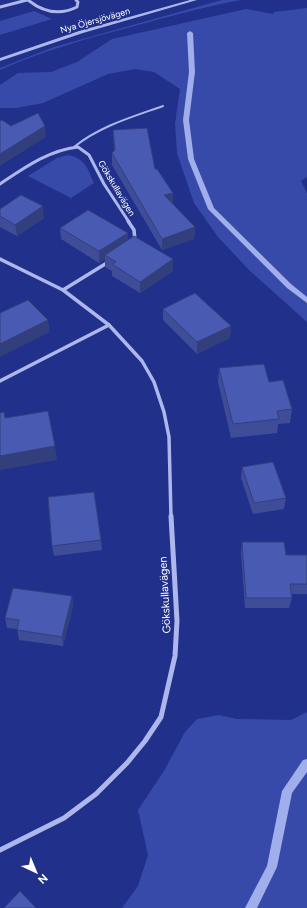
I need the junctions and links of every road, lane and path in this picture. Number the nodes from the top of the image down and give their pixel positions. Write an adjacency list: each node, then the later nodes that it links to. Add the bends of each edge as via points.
1 (28, 0): 2 (street, via 49,12 58,13 77,7); 4 (street)
2 (76, 0)
3 (195, 0): 5 (street, Nya Öjersjövägen, via 81,32)
4 (0, 7)
5 (0, 60)
6 (163, 106): 7 (lane, via 100,130 82,139)
7 (74, 147): 8 (street, via 55,152); 9 (street, Gökskullavägen, via 89,155 104,184 134,230 136,238)
8 (0, 184)
9 (133, 245)
10 (115, 258): 12 (street)
11 (0, 259): 12 (street, Gökskullavägen)
12 (63, 290): 13 (street, Gökskullavägen)
13 (109, 324): 14 (street); 15 (street, Gökskullavägen, via 142,361 154,382 164,412 168,437 177,621 175,656 168,693 161,717 145,741 96,794 64,818)
14 (0, 381)
15 (0, 850)

